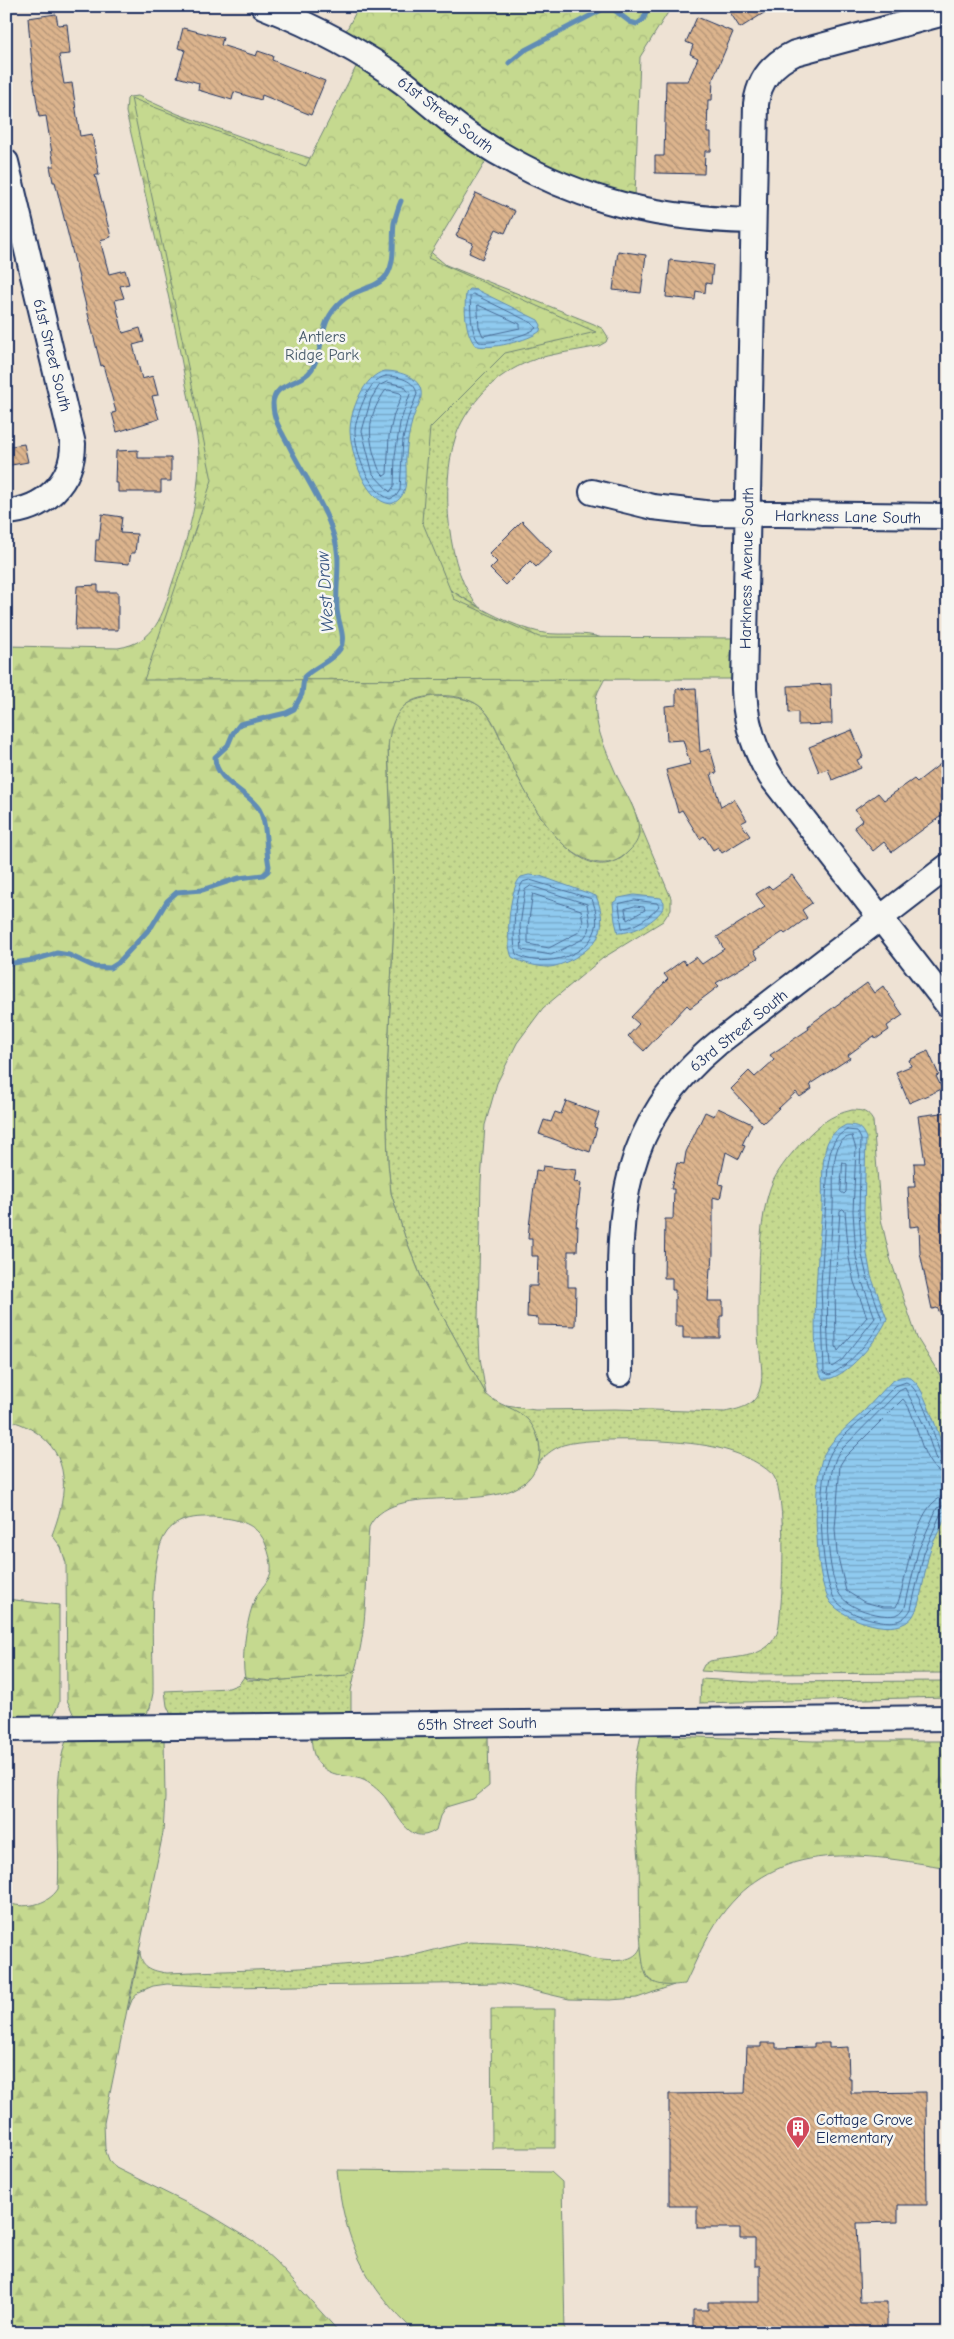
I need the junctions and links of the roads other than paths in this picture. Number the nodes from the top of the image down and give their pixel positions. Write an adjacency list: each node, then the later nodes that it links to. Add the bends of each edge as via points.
1 (264, 6): 4 (street, 61st Street South, via 316,28 355,50 402,81 469,136 556,183 639,210)
2 (948, 12): 4 (street, Harkness Avenue South, via 796,53 772,68 757,97)
3 (7, 168): 6 (street, 61st Street South, via 73,448 66,476 52,494 29,508)
4 (753, 221): 7 (street, Harkness Avenue South)
5 (592, 492): 7 (street, Harkness Lane South, via 667,509)
6 (6, 512)
7 (748, 514): 8 (street, Harkness Lane South); 10 (street, Harkness Avenue South, via 744,689 751,735 771,777)
8 (948, 516)
9 (948, 866): 10 (street, 63rd Street South)
10 (880, 918): 11 (street, Harkness Avenue South); 12 (street, 63rd Street South, via 699,1059 673,1086 653,1116 638,1147 624,1198)
11 (948, 1005)
12 (620, 1374)
13 (948, 1718): 14 (street, 65th Street South)
14 (6, 1729)

